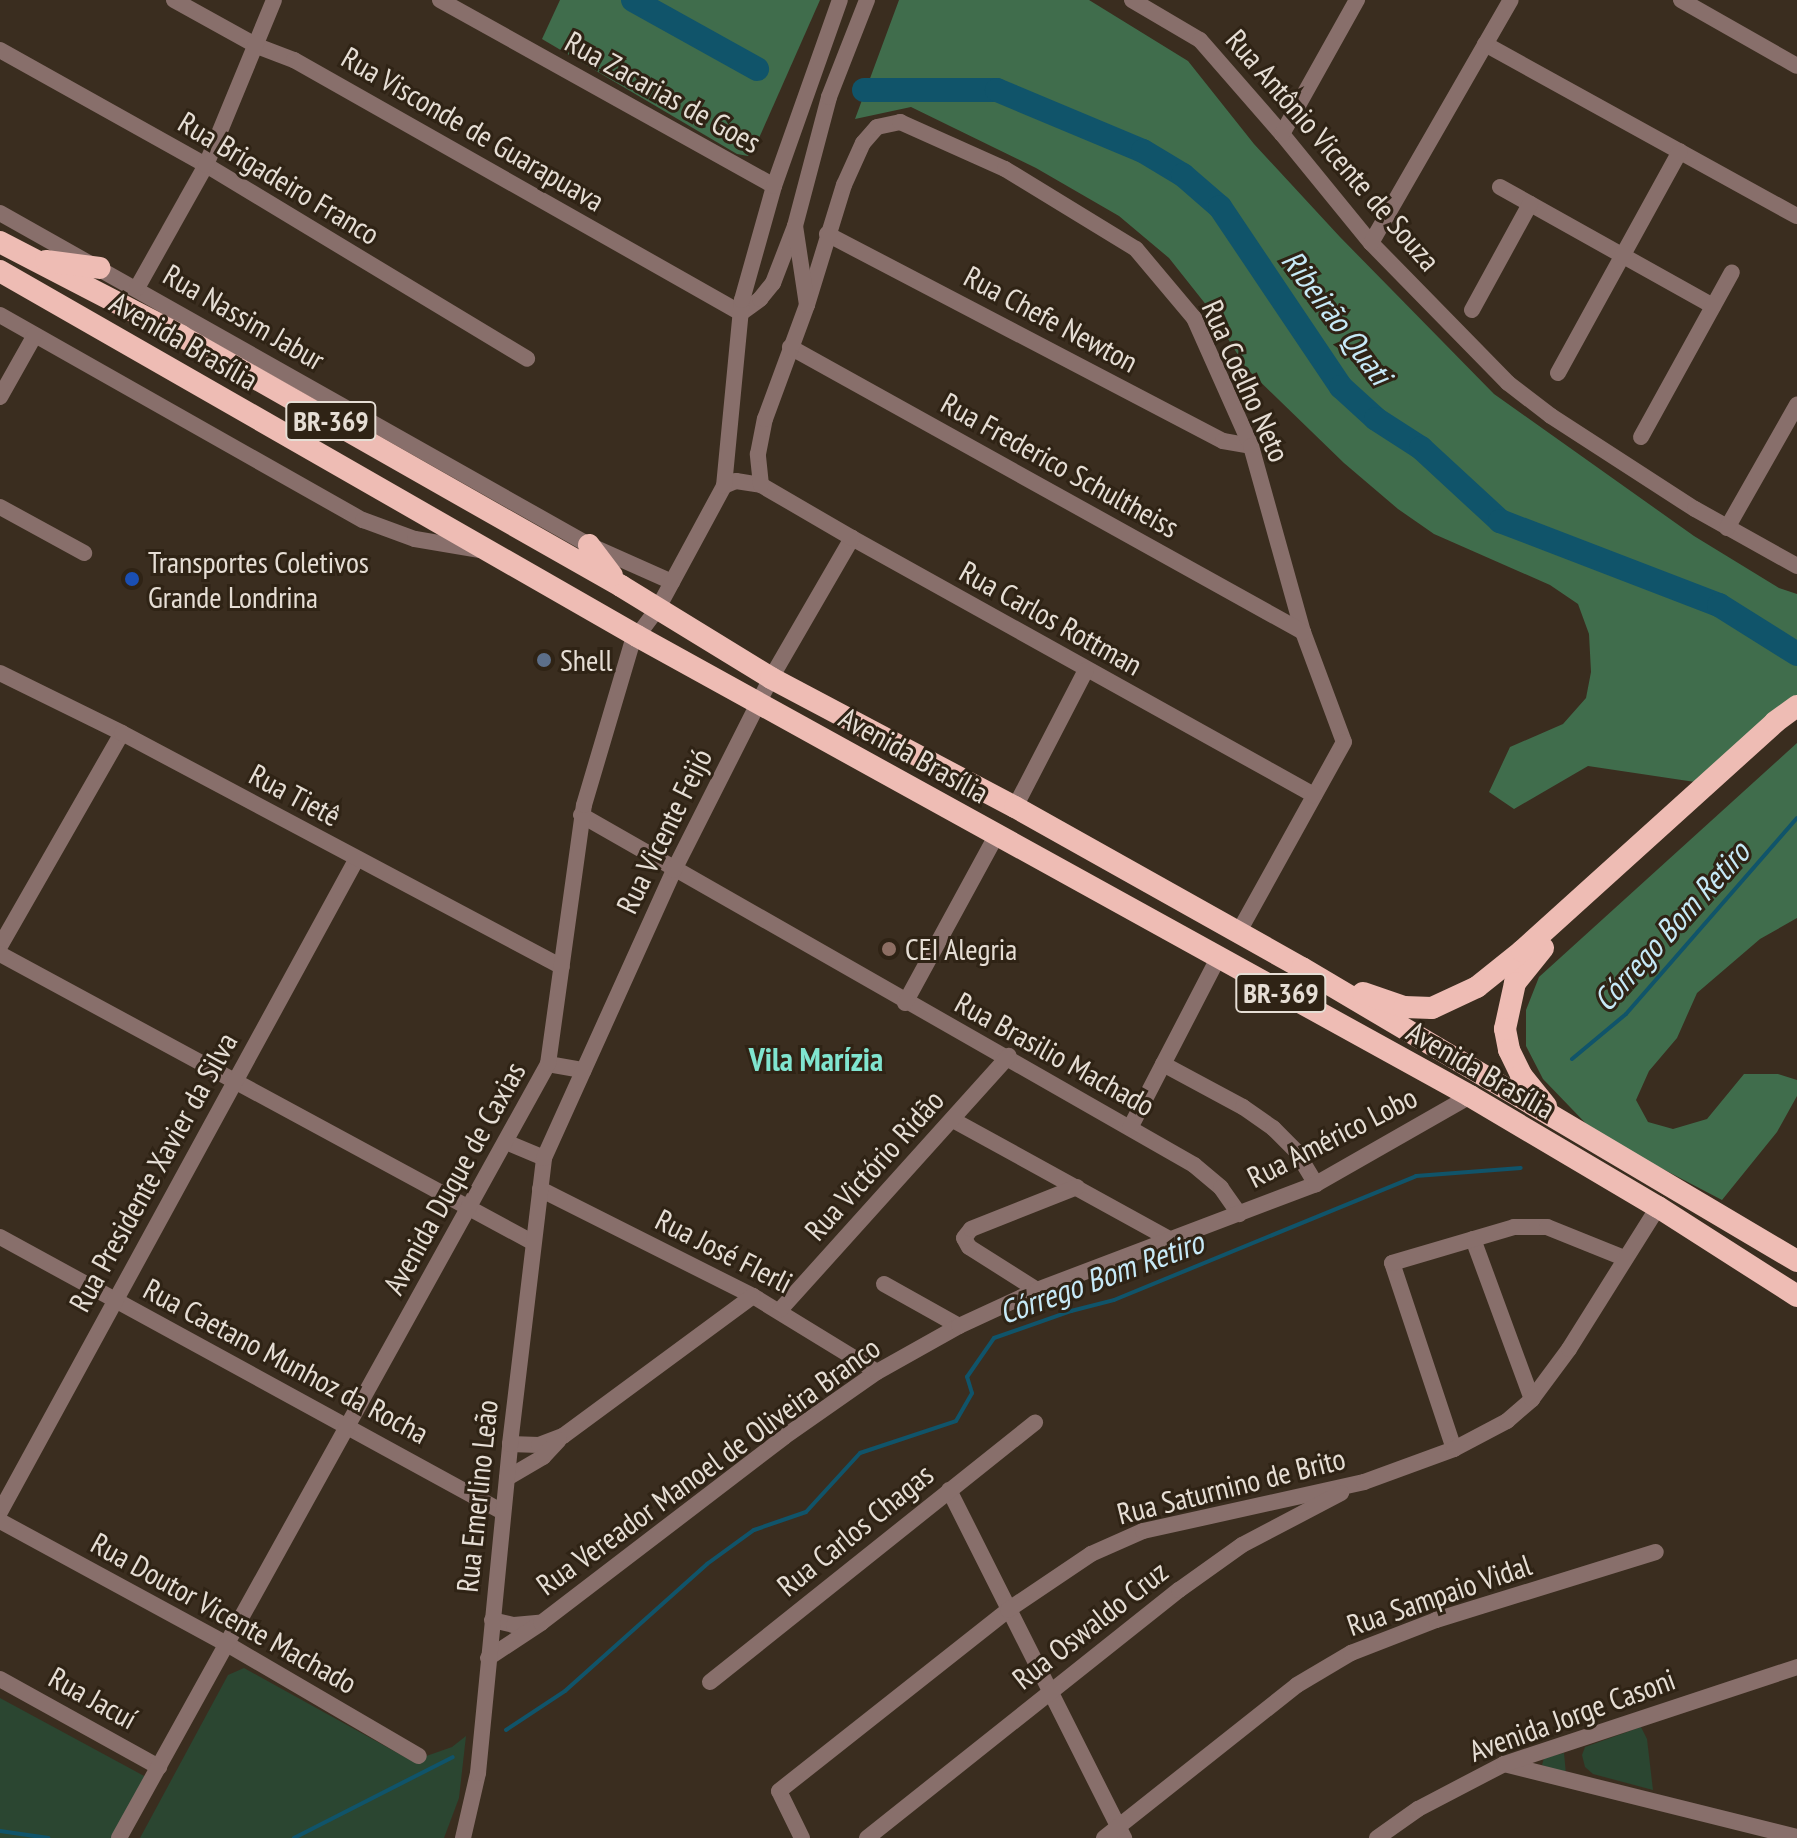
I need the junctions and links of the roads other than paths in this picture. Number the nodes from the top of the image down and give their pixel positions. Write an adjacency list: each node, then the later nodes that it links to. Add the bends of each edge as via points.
1 (174, 0): 11 (street, Rua Visconde de Guarapuava)
2 (274, 0): 11 (street)
3 (440, 0): 17 (street, Rua Zacarias de Goes)
4 (840, 0): 17 (street, Avenida Duque de Caxias)
5 (867, 0): 22 (street, via 821,122)
6 (1132, 0): 14 (street, Rua Antônio Vicente de Souza, via 1200,40)
7 (1357, 0): 14 (street)
8 (1511, 0): 10 (street)
9 (1681, 0): 13 (street)
10 (1485, 44): 15 (street); 25 (street)
11 (257, 46): 16 (street); 35 (street, Rua Visconde de Guarapuava, via 294,60)
12 (0, 50): 16 (street, Rua Brigadeiro Franco)
13 (1797, 66)
14 (1282, 134): 25 (street, Rua Antônio Vicente de Souza)
15 (1680, 151): 21 (street); 26 (street)
16 (206, 165): 31 (street); 39 (street, Rua Brigadeiro Franco)
17 (774, 186): 35 (street, Avenida Duque de Caxias)
18 (1500, 187): 19 (street)
19 (1530, 204): 26 (street); 34 (street)
20 (0, 213): 28 (street, Rua Nassim Jabur)
21 (1797, 216)
22 (795, 226): 32 (street); 35 (street, via 773,283)
23 (827, 234): 32 (street); 44 (street, Rua Chefe Newton, via 1223,441); 44 (street, Rua Coelho Neto, via 863,143 877,127 900,122 1005,169 1136,249 1194,318)
24 (0, 242): 27 (highway, Avenida Brasília / BR-369)
25 (1371, 243): 48 (street, Rua Antônio Vicente de Souza, via 1508,383)
26 (1622, 256): 33 (street); 40 (street)
27 (31, 259): 28 (highway); 55 (highway, Avenida Brasília / BR-369, via 181,336)
28 (100, 268): 31 (street, Rua Nassim Jabur)
29 (0, 271): 52 (highway, Avenida Brasília / BR-369)
30 (1732, 272): 33 (street)
31 (137, 288): 50 (street, Rua Nassim Jabur)
32 (807, 305): 38 (street)
33 (1713, 306): 43 (street)
34 (1472, 310)
35 (741, 313): 46 (street, Avenida Duque de Caxias)
36 (0, 315): 37 (street)
37 (35, 335): 41 (street); 52 (street, via 363,520 415,539)
38 (790, 347): 45 (street, via 765,419 758,454); 57 (street, Rua Frederico Schultheiss)
39 (527, 359)
40 (1558, 373)
41 (0, 397)
42 (1795, 414): 48 (street)
43 (1641, 437)
44 (1251, 446): 57 (street, Rua Coelho Neto)
45 (761, 485): 46 (street, via 736,481); 49 (street, Rua Carlos Rottman)
46 (724, 486): 54 (street, Avenida Duque de Caxias)
47 (0, 507): 51 (street)
48 (1727, 528): 53 (street, Rua Antônio Vicente de Souza)
49 (852, 538): 59 (street, Rua Carlos Rottman); 61 (street, Rua Vicente Feijó)
50 (589, 545): 54 (street, Rua Nassim Jabur); 55 (highway)
51 (84, 553)
52 (496, 553): 58 (highway, Avenida Brasília / BR-369)
53 (1797, 566)
54 (672, 582): 56 (street, Avenida Duque de Caxias)
55 (621, 586): 56 (highway, Avenida Brasília / BR-369)
56 (658, 608): 58 (street, Avenida Duque de Caxias); 61 (highway, Avenida Brasília / BR-369)
57 (1303, 632): 66 (street, Rua Coelho Neto, via 1344,742)
58 (637, 636): 62 (highway, Avenida Brasília / BR-369); 68 (street, Avenida Duque de Caxias)
59 (1086, 670): 66 (street, Rua Carlos Rottman); 67 (street)
60 (0, 673): 65 (street, Rua Tietê)
61 (771, 678): 62 (street, Rua Vicente Feijó); 67 (highway, Avenida Brasília / BR-369)
62 (758, 703): 69 (highway, Avenida Brasília / BR-369); 71 (street, Rua Vicente Feijó)
63 (1797, 706): 78 (highway, via 1522,951 1456,1000 1432,1008 1404,1007)
64 (1797, 720): 87 (highway, via 1532,958 1515,983 1505,1029 1509,1050 1527,1084)
65 (122, 733): 70 (street, Rua Tietê); 72 (street)
66 (1314, 795): 73 (street)
67 (1015, 807): 73 (highway, Avenida Brasília / BR-369)
68 (581, 815): 71 (street, Rua Brasilio Machado); 77 (street, Avenida Duque de Caxias)
69 (997, 834): 76 (highway, Avenida Brasília / BR-369); 79 (street)
70 (356, 860): 77 (street, Rua Tietê); 84 (street, Rua Presidente Xavier da Silva)
71 (674, 870): 79 (street, Rua Brasilio Machado); 83 (street, Rua Vicente Feijó)
72 (8, 914): 74 (street)
73 (1238, 933): 78 (highway, Avenida Brasília / BR-369)
74 (0, 946)
75 (0, 954): 84 (street)
76 (1218, 958): 82 (street); 85 (highway, Avenida Brasília / BR-369)
77 (562, 967): 81 (street, Avenida Duque de Caxias)
78 (1302, 968): 87 (highway, Avenida Brasília / BR-369)
79 (905, 1003): 80 (street, Rua Brasilio Machado)
80 (1009, 1056): 86 (street, Rua Victório Ridão); 88 (street, Rua Brasilio Machado)
81 (548, 1064): 83 (street); 89 (street, Avenida Duque de Caxias)
82 (1163, 1064): 88 (street); 91 (street, via 1273,1128 1296,1151)
83 (583, 1070): 90 (street, Rua Vicente Feijó)
84 (235, 1081): 95 (street); 107 (street, Rua Presidente Xavier da Silva)
85 (1470, 1096): 91 (street, Rua Américo Lobo); 94 (highway, Avenida Brasília / BR-369)
86 (953, 1120): 92 (street); 108 (street, Rua Victório Ridão)
87 (1559, 1121): 102 (highway, Avenida Brasília / BR-369)
88 (1130, 1128): 96 (street, Rua Brasilio Machado, via 1209,1176)
89 (506, 1142): 90 (street); 95 (street, Avenida Duque de Caxias)
90 (544, 1158): 93 (street, Rua Emerlino Leão)
91 (1316, 1184): 96 (street, Rua Américo Lobo)
92 (1077, 1187): 99 (street); 104 (street, via 971,1229 964,1238 969,1247)
93 (540, 1189): 100 (street, Rua Emerlino Leão); 105 (street, Rua José FIerli)
94 (1658, 1207): 101 (street, Rua Saturnino de Brito); 106 (highway, Avenida Brasília / BR-369)
95 (469, 1210): 100 (street); 113 (street, Avenida Duque de Caxias)
96 (1239, 1214): 99 (street, Rua Américo Lobo)
97 (0, 1237): 107 (street, Rua Caetano Munhoz da Rocha)
98 (1473, 1239): 101 (street, via 1514,1227 1547,1227); 111 (street); 116 (street, via 1392,1263)
99 (1173, 1241): 104 (street, Rua Vereador Manoel de Oliveira Branco)
100 (532, 1242): 115 (street, Rua Emerlino Leão)
101 (1624, 1258): 111 (street, Rua Saturnino de Brito)
102 (1797, 1261)
103 (884, 1284): 109 (street)
104 (1037, 1290): 109 (street, Rua Vereador Manoel de Oliveira Branco)
105 (753, 1296): 108 (street, Rua José FIerli); 114 (street)
106 (1797, 1296)
107 (115, 1300): 113 (street, Rua Caetano Munhoz da Rocha); 120 (street, Rua Presidente Xavier da Silva)
108 (780, 1310): 110 (street, Rua José FIerli)
109 (959, 1326): 110 (street, Rua Vereador Manoel de Oliveira Branco)
110 (877, 1372): 126 (street, Rua Vereador Manoel de Oliveira Branco)
111 (1532, 1399): 116 (street, Rua Saturnino de Brito, via 1507,1421)
112 (1035, 1423): 119 (street, Rua Carlos Chagas)
113 (350, 1425): 121 (street, Rua Caetano Munhoz da Rocha); 127 (street, Avenida Duque de Caxias)
114 (563, 1436): 115 (street, via 539,1445); 117 (street, via 543,1457)
115 (510, 1444): 117 (street, Rua Emerlino Leão)
116 (1454, 1449): 118 (street, Rua Saturnino de Brito)
117 (507, 1478): 121 (street, Rua Emerlino Leão)
118 (1364, 1482): 124 (street, Rua Saturnino de Brito, via 1143,1531 1091,1554); 132 (street, Rua Oswaldo Cruz, via 1242,1545)
119 (949, 1490): 124 (street); 131 (street, Rua Carlos Chagas)
120 (0, 1512)
121 (503, 1512): 125 (street, Rua Emerlino Leão)
122 (0, 1521): 127 (street, Rua Doutor Vicente Machado)
123 (1656, 1552): 136 (street, Rua Sampaio Vidal, via 1436,1620 1351,1653 1297,1685)
124 (1008, 1610): 132 (street); 141 (street, Rua Saturnino de Brito, via 779,1791)
125 (492, 1620): 126 (street, Rua Vereador Manoel de Oliveira Branco); 128 (street, Rua Emerlino Leão)
126 (541, 1623): 128 (street, Rua Vereador Manoel de Oliveira Branco)
127 (227, 1644): 133 (street, Rua Doutor Vicente Machado); 135 (street, Avenida Duque de Caxias)
128 (488, 1658): 140 (street, Rua Emerlino Leão, via 478,1773)
129 (1797, 1667): 134 (street, Avenida Jorge Casoni)
130 (0, 1679): 135 (street, Rua Jacuí)
131 (710, 1682)
132 (1049, 1692): 136 (street); 142 (street, Rua Oswaldo Cruz)
133 (419, 1756)
134 (1504, 1764): 137 (street, Avenida Jorge Casoni, via 1428,1803); 138 (street)
135 (159, 1767): 139 (street, Avenida Duque de Caxias)
136 (1121, 1832): 143 (street, Rua Sampaio Vidal)
137 (1386, 1835)
138 (1797, 1837)
139 (119, 1838)
140 (463, 1838)
141 (802, 1838)
142 (867, 1838)
143 (1104, 1838)

